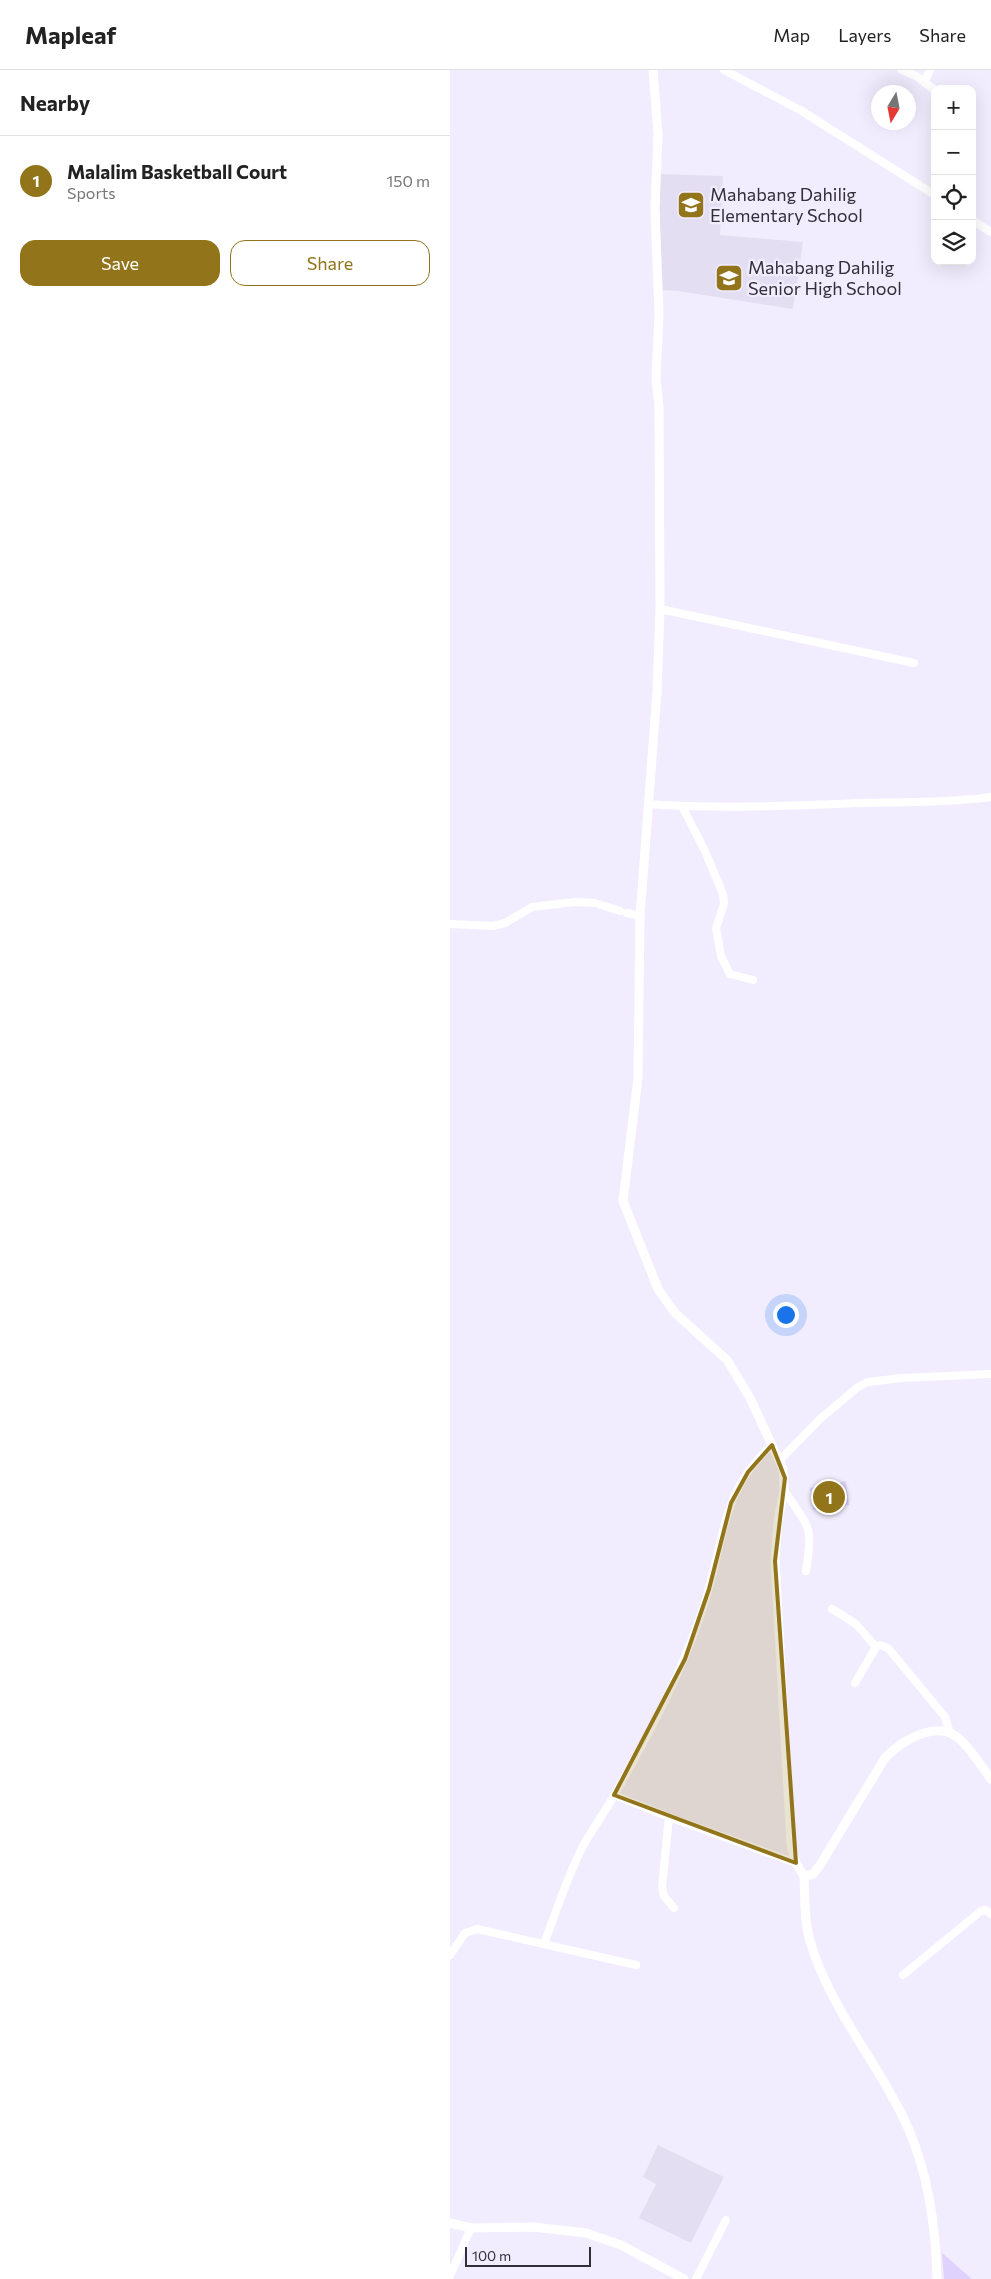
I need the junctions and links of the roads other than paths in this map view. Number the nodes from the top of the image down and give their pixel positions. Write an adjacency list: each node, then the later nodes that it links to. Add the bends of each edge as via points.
1 (652, 70): 10 (street, via 658,134 655,209 656,379 660,407)
2 (724, 70): 7 (street, via 800,110)
3 (902, 70): 5 (street)
4 (930, 70): 5 (street)
5 (925, 81): 6 (street)
6 (931, 86)
7 (931, 192)
8 (976, 223): 9 (street)
9 (991, 232)
10 (660, 609): 11 (street); 13 (street, via 656,723)
11 (914, 664)
12 (991, 797): 14 (street, via 791,806)
13 (648, 804): 14 (street); 15 (street)
14 (682, 806): 17 (street, via 724,894 716,928 721,956 730,974)
15 (640, 916): 16 (street, via 595,903 575,902 532,907 494,926); 19 (street, via 638,1078 623,1201 658,1289 676,1313 727,1360 750,1398)
16 (450, 924)
17 (753, 980)
18 (991, 1374): 20 (street, via 902,1378 858,1386)
19 (772, 1445): 20 (street); 28 (street, via 748,1472 731,1503 709,1589 685,1659)
20 (780, 1460): 21 (street, via 785,1478)
21 (784, 1490): 22 (street, via 807,1522 810,1533); 30 (street, via 776,1545 776,1580 791,1845)
22 (806, 1570)
23 (832, 1609): 24 (street, via 856,1624)
24 (876, 1647): 25 (street); 26 (street, via 888,1648 945,1717)
25 (855, 1682)
26 (950, 1733): 27 (street, via 958,1737); 31 (street, via 926,1733 895,1748 877,1769 820,1865 813,1874)
27 (991, 1779)
28 (614, 1795): 29 (street); 34 (street, via 582,1848)
29 (668, 1818): 30 (street); 32 (street, via 662,1887 664,1896)
30 (796, 1863): 31 (street)
31 (804, 1876): 44 (street, via 807,1927 822,1974 839,2009 891,2093 917,2152 929,2203)
32 (674, 1908)
33 (991, 1914): 37 (street, via 981,1911)
34 (544, 1944): 35 (street, via 472,1930 465,1933); 36 (street)
35 (450, 1956)
36 (636, 1965)
37 (903, 1975)
38 (726, 2220): 43 (street)
39 (450, 2224): 40 (street)
40 (471, 2228): 41 (street); 42 (street, via 533,2227 592,2235 643,2256)
41 (450, 2276)
42 (684, 2279)
43 (696, 2279)
44 (937, 2279)

